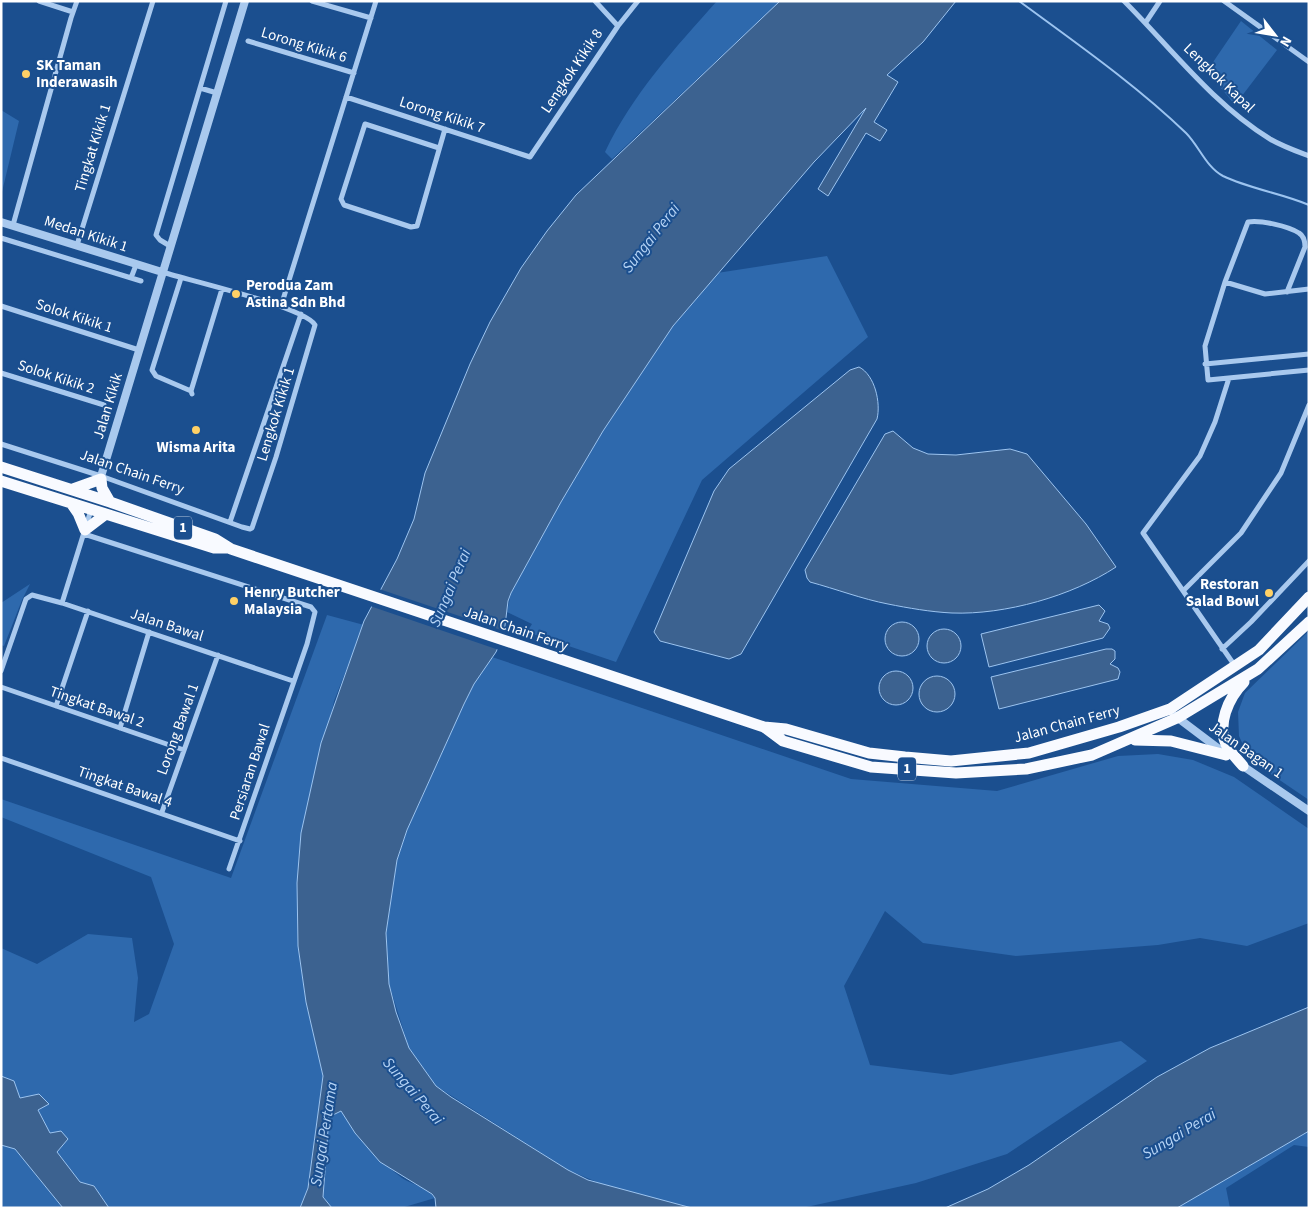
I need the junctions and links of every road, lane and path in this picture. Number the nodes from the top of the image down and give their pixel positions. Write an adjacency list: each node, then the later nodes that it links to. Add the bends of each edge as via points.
1 (40, 1): 13 (street)
2 (77, 1): 13 (street)
3 (153, 1): 30 (street, Tingkat Kikik 1)
4 (226, 1): 20 (street)
5 (245, 1): 21 (street, Jalan Kikik)
6 (312, 1): 14 (street)
7 (376, 1): 14 (street)
8 (595, 1): 16 (street)
9 (638, 1): 16 (street, Lengkok Kikik 8)
10 (1124, 1): 15 (street, Lengkok Kapal)
11 (1160, 1): 15 (street)
12 (1224, 1): 18 (street)
13 (73, 12): 28 (street)
14 (371, 18): 19 (street)
15 (1146, 22): 25 (street, Lengkok Kapal, via 1235,113 1271,140)
16 (618, 26): 26 (street, Lengkok Kikik 8)
17 (248, 41): 19 (street, Lorong Kikik 6)
18 (1309, 62)
19 (354, 73): 22 (street)
20 (200, 88): 21 (street); 31 (street, via 156,234)
21 (217, 93): 31 (street, Jalan Kikik)
22 (346, 97): 23 (street, Lorong Kikik 7); 42 (street)
23 (444, 128): 24 (street); 26 (street, Lorong Kikik 7)
24 (439, 148): 24 (street, via 365,124 341,199 344,206 411,227 417,226)
25 (1309, 156)
26 (530, 157)
27 (1, 222): 28 (street, Medan Kikik 1)
28 (13, 225): 30 (street, Medan Kikik 1)
29 (1, 238): 34 (street, Medan Kikik 1)
30 (77, 245): 32 (street, Medan Kikik 1)
31 (170, 246): 33 (street, Jalan Kikik)
32 (136, 265): 33 (street, Medan Kikik 1); 34 (street)
33 (162, 272): 35 (street); 44 (street, Jalan Kikik)
34 (131, 278): 36 (street, Medan Kikik 1)
35 (181, 278): 39 (street); 39 (street, via 152,370 156,376 191,393)
36 (141, 281)
37 (1225, 282): 40 (street, via 1257,293); 40 (street, via 1244,227 1248,222 1265,221 1300,233 1305,240); 46 (street, via 1204,346)
38 (1309, 288): 40 (street)
39 (222, 289): 42 (street)
40 (1287, 292)
41 (1, 306): 44 (street, Solok Kikik 1)
42 (281, 306): 43 (street)
43 (301, 314): 62 (street, Lengkok Kikik 1); 63 (street, Lengkok Kikik 1, via 315,325)
44 (139, 350): 54 (street, Jalan Kikik)
45 (1309, 354): 46 (street)
46 (1205, 364): 49 (street, via 1208,380)
47 (1309, 370): 49 (street)
48 (1, 373): 51 (street, Solok Kikik 2)
49 (1229, 378): 67 (street, via 1200,456 1144,528 1143,533)
50 (1309, 405): 67 (street, via 1281,473 1241,533)
51 (104, 406)
52 (1, 444): 54 (street, Jalan Chain Ferry)
53 (1, 467): 56 (highway, Jalan Chain Ferry / 1)
54 (101, 477): 56 (highway); 57 (street, Jalan Kikik); 58 (highway, via 102,488); 62 (street, Jalan Chain Ferry)
55 (1, 481): 59 (highway, Jalan Chain Ferry / 1)
56 (71, 489): 57 (highway, Jalan Chain Ferry / 1)
57 (95, 497): 58 (highway, Jalan Chain Ferry / 1); 60 (street, Jalan Kikik)
58 (110, 502): 65 (highway, Jalan Chain Ferry / 1, via 215,539)
59 (71, 503): 60 (highway, Jalan Chain Ferry / 1); 64 (highway)
60 (91, 510): 61 (highway, Jalan Chain Ferry / 1); 64 (street, Jalan Kikik)
61 (106, 514): 64 (highway); 65 (highway, Jalan Chain Ferry / 1, via 214,548)
62 (230, 522): 63 (street, Jalan Chain Ferry)
63 (252, 528)
64 (84, 532): 69 (street, Jalan Kikik); 78 (street, via 311,607 316,617)
65 (231, 549): 84 (highway, Jalan Chain Ferry / 1)
66 (1309, 561): 73 (street)
67 (1184, 590): 73 (street)
68 (1309, 597): 75 (highway, Jalan Chain Ferry / 1, via 1266,644)
69 (62, 603): 70 (street, Jalan Bawal); 77 (street, Jalan Bawal, via 32,595 26,599)
70 (88, 612): 72 (street, Jalan Bawal); 80 (street)
71 (1309, 622): 76 (highway, Jalan Chain Ferry / 1)
72 (149, 632): 74 (street, Jalan Bawal); 83 (street)
73 (1222, 649): 75 (street)
74 (218, 655): 78 (street, Jalan Bawal); 86 (street, Lorong Bawal 1)
75 (1236, 667): 81 (highway, Jalan Chain Ferry / 1)
76 (1258, 669): 82 (highway, Jalan Chain Ferry / 1); 89 (highway, via 1234,692 1223,723 1227,747)
77 (1, 671)
78 (293, 681): 92 (street, Persiaran Bawal)
79 (1, 686): 80 (street, Tingkat Bawal 2)
80 (56, 706): 83 (street, Tingkat Bawal 2)
81 (1170, 709): 82 (street, Jalan Bagan 1); 84 (highway, Jalan Chain Ferry / 1, via 1029,753 951,761 869,753 786,729)
82 (1178, 718): 85 (highway, Jalan Chain Ferry / 1); 87 (street, Jalan Bagan 1)
83 (120, 728): 86 (street, Tingkat Bawal 2)
84 (764, 728): 85 (highway, Jalan Chain Ferry / 1, via 783,741 871,766 956,773 1026,769 1092,755)
85 (1131, 739): 87 (highway, via 1171,741)
86 (184, 750): 91 (street, Lorong Bawal 1)
87 (1226, 754): 89 (street, Jalan Bagan 1)
88 (1, 758): 91 (street, Tingkat Bawal 4)
89 (1244, 766): 90 (street, Jalan Bagan 1)
90 (1309, 811)
91 (162, 812): 92 (street, Tingkat Bawal 4)
92 (240, 840): 93 (street, Persiaran Bawal)
93 (229, 869)

